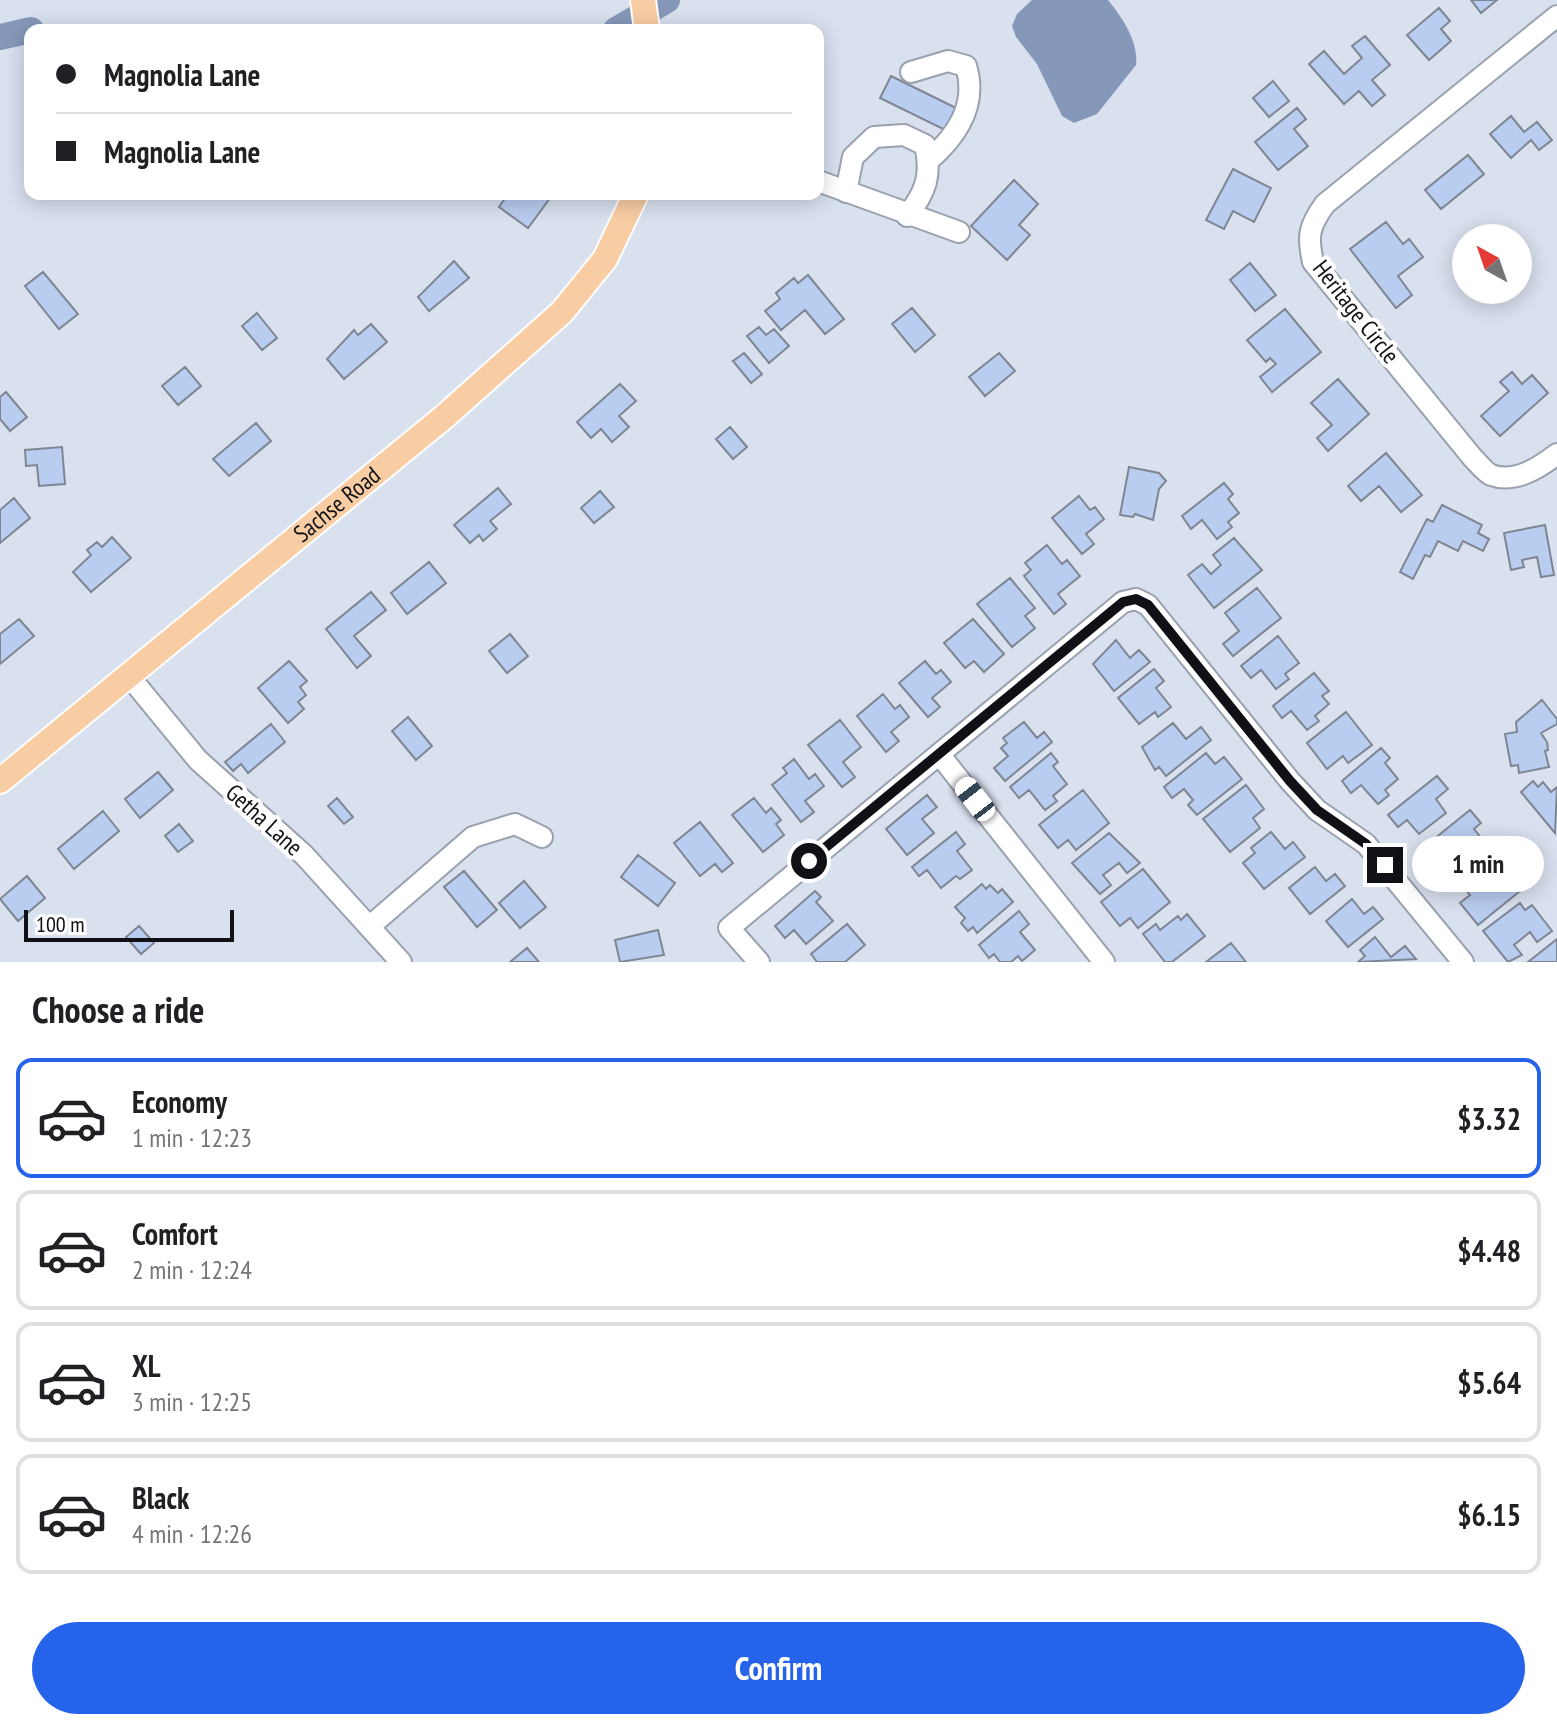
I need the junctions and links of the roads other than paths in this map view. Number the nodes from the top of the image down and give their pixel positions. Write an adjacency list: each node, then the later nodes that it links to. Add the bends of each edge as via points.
1 (643, 0): 3 (main road)
2 (1557, 16): 11 (street, Heritage Circle, via 1325,204 1307,237 1313,262 1491,475 1535,471)
3 (646, 24)
4 (911, 72): 5 (street, via 948,61 966,66 972,88 949,143)
5 (928, 161): 7 (street, via 925,145 904,135 874,137 853,157); 9 (street, via 924,194)
6 (824, 183): 7 (street)
7 (846, 192): 9 (street)
8 (633, 200): 12 (main road, Sachse Road, via 605,259 562,312)
9 (907, 216): 10 (street)
10 (959, 232)
11 (1557, 454)
12 (129, 676): 14 (main road, Sachse Road); 16 (street, Getha Lane, via 198,760 304,855)
13 (939, 754): 18 (street, via 729,928); 19 (street); 20 (street, via 1123,602 1142,601 1290,781 1317,810 1366,844)
14 (0, 781)
15 (542, 837): 16 (street, via 515,824 473,837)
16 (369, 927): 17 (street, Getha Lane)
17 (401, 962)
18 (759, 962)
19 (1104, 962)
20 (1463, 962)

